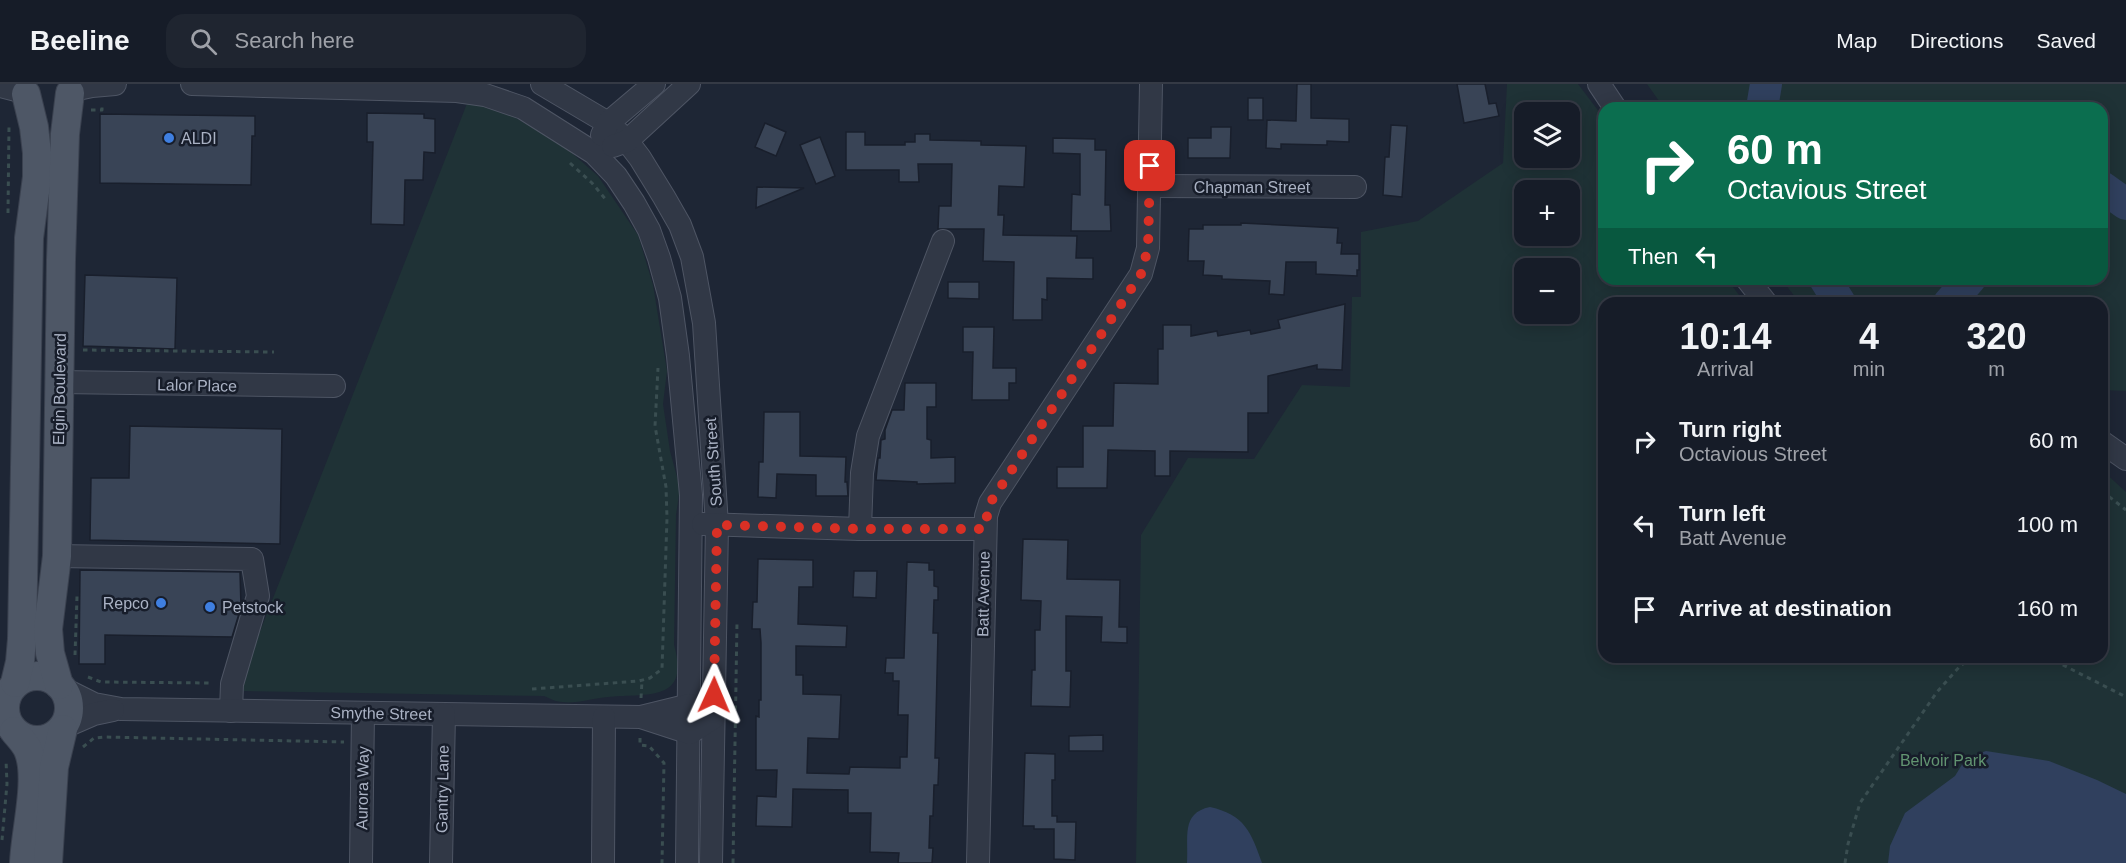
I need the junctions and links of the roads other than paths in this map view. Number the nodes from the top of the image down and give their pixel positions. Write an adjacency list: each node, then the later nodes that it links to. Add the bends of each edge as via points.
1 (115, 84): 11 (street)
2 (192, 84): 8 (street, South Street)
3 (542, 84): 13 (street, South Street)
4 (654, 84): 13 (street)
5 (689, 84): 14 (street)
6 (1151, 84): 16 (street, Batt Avenue)
7 (1599, 84): 12 (street)
8 (326, 85): 9 (street, South Street)
9 (458, 87): 15 (street, South Street, via 523,108)
10 (18, 89): 11 (main road, via 40,101 51,101); 31 (main road, Elgin Boulevard, via 34,127 37,162 29,238 22,639 20,662)
11 (73, 89): 21 (main road, Elgin Boulevard, via 65,134)
12 (1611, 102)
13 (608, 123): 14 (street, South Street); 15 (street)
14 (627, 141): 15 (street); 26 (street, South Street, via 664,196 692,257 704,323)
15 (594, 153): 25 (street, South Street, via 615,176 649,231 670,298 688,451)
16 (1149, 186): 17 (street, Chapman Street); 28 (street, Batt Avenue, via 1148,248 1141,274 990,503)
17 (1355, 187)
18 (943, 241): 27 (street, via 868,436)
19 (1752, 285): 20 (street)
20 (1761, 297)
21 (70, 382): 22 (street, Lalor Place); 29 (main road, Elgin Boulevard)
22 (334, 386)
23 (2108, 446): 24 (street)
24 (2126, 459)
25 (692, 524): 26 (street); 32 (street, South Street)
26 (717, 525): 27 (street); 39 (street, South Street)
27 (860, 529): 28 (street)
28 (984, 529): 50 (street, Batt Avenue)
29 (57, 556): 30 (main road, Elgin Boulevard, via 48,629 50,652); 34 (street, via 252,559 258,596 232,684)
30 (68, 683): 31 (main road, via 39,676); 33 (street, Smythe Street, via 94,704); 40 (main road, via 70,710)
31 (9, 685): 42 (main road, via 4,707)
32 (690, 705): 38 (street, Smythe Street); 39 (street); 41 (street, South Street)
33 (121, 709): 34 (street, Smythe Street); 40 (street, Smythe Street, via 94,714)
34 (231, 711): 35 (street, Smythe Street)
35 (363, 713): 36 (street, Smythe Street); 45 (street, Aurora Way)
36 (444, 714): 37 (street, Smythe Street); 46 (street, Gantry Lane)
37 (604, 717): 38 (street, Smythe Street); 47 (street)
38 (641, 717): 41 (street, Smythe Street)
39 (714, 718): 41 (street); 49 (street, South Street)
40 (64, 728): 42 (main road, via 43,739); 44 (main road, via 54,767)
41 (690, 733): 48 (street, South Street)
42 (8, 735): 43 (main road, via 27,747 32,765)
43 (24, 863)
44 (48, 863)
45 (361, 863)
46 (441, 863)
47 (603, 863)
48 (687, 863)
49 (711, 863)
50 (978, 863)

